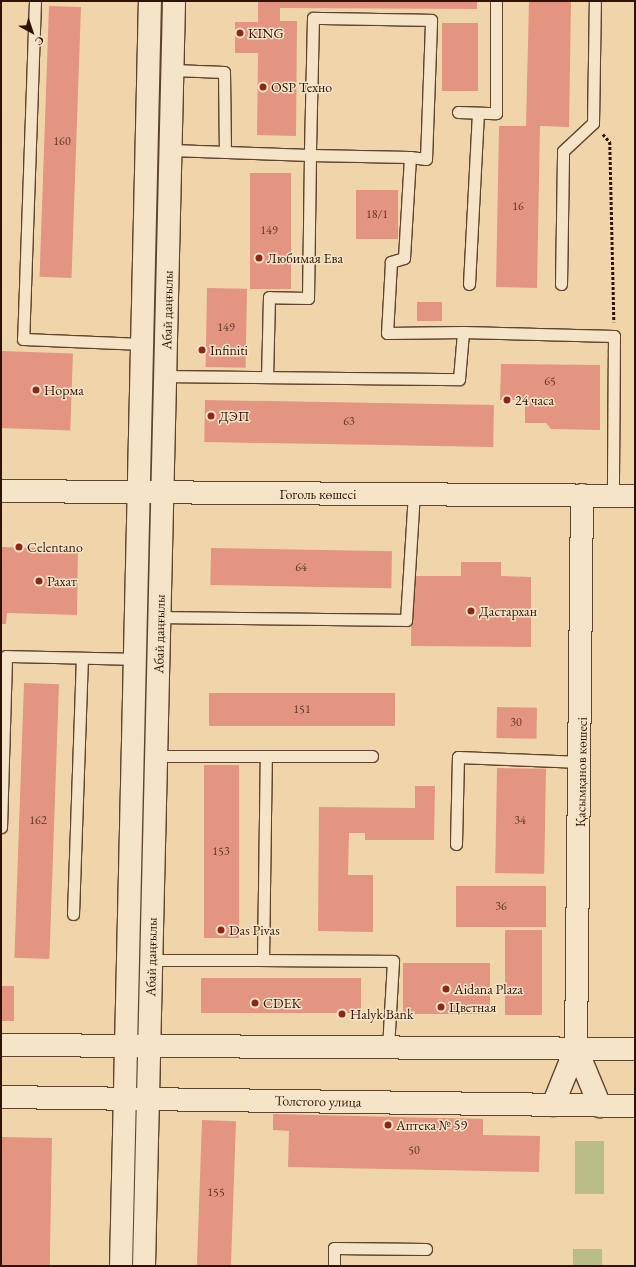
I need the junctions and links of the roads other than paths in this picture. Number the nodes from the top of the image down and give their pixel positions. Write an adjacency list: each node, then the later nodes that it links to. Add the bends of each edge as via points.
1 (35, 1): 16 (lane, via 23,339)
2 (150, 1): 16 (street, Абай даңғылы)
3 (174, 1): 6 (street, Абай даңғылы)
4 (496, 1): 8 (lane, via 496,113)
5 (596, 1): 14 (lane, via 593,123 563,151)
6 (173, 70): 9 (street, Абай даңғылы); 10 (lane, via 224,72)
7 (458, 112): 8 (lane)
8 (478, 113): 13 (lane)
9 (171, 150): 10 (lane); 17 (street, Абай даңғылы)
10 (225, 152): 11 (lane)
11 (310, 155): 12 (lane); 12 (lane, via 313,18 431,20 426,159); 18 (lane, via 308,298 269,297)
12 (410, 157): 15 (lane, via 404,258 391,262 387,333)
13 (469, 284)
14 (561, 284)
15 (463, 332): 18 (lane, via 459,379); 24 (lane, via 614,336)
16 (143, 344): 20 (street, Абай даңғылы)
17 (165, 376): 18 (lane); 21 (street, Абай даңғылы)
18 (267, 377)
19 (1, 491): 20 (street, Гоголь көшесі)
20 (139, 492): 21 (street, Гоголь көшесі); 28 (street, Абай даңғылы)
21 (163, 493): 22 (street, Гоголь көшесі); 26 (street, Абай даңғылы)
22 (414, 494): 23 (street, Гоголь көшесі); 26 (lane, via 406,620)
23 (582, 496): 24 (street, Гоголь көшесі); 32 (street, Қасымқанов көшесі)
24 (614, 496): 25 (street, Гоголь көшесі)
25 (635, 496)
26 (160, 617): 29 (street, Абай даңғылы)
27 (82, 658): 28 (lane); 33 (lane, via 6,656); 35 (lane)
28 (136, 659): 39 (street, Абай даңғылы)
29 (156, 756): 30 (lane); 36 (street, Абай даңғылы)
30 (266, 756): 31 (lane); 37 (lane)
31 (372, 756)
32 (581, 762): 34 (lane, via 458,757); 42 (street, Қасымқанов көшесі)
33 (1, 826)
34 (456, 844)
35 (73, 914)
36 (151, 960): 37 (lane); 40 (street, Абай даңғылы)
37 (262, 960): 41 (lane, via 393,961)
38 (1, 1045): 39 (street)
39 (126, 1047): 40 (street); 45 (street, Абай даңғылы)
40 (149, 1048): 41 (street); 46 (street, Абай даңғылы)
41 (388, 1048): 42 (street)
42 (576, 1048): 43 (street); 47 (street, Қасымқанов көшесі); 48 (street, Қасымқанов көшесі)
43 (635, 1049)
44 (1, 1097): 45 (street, Толстого улица)
45 (125, 1097): 46 (street, Толстого улица); 51 (street, Абай даңғылы)
46 (148, 1097): 47 (street, Толстого улица); 52 (street, Абай даңғылы)
47 (553, 1106): 48 (street, Толстого улица)
48 (600, 1106): 49 (street, Толстого улица)
49 (635, 1106)
50 (426, 1249): 53 (lane, via 334,1248)
51 (121, 1266)
52 (144, 1266)
53 (334, 1266)

